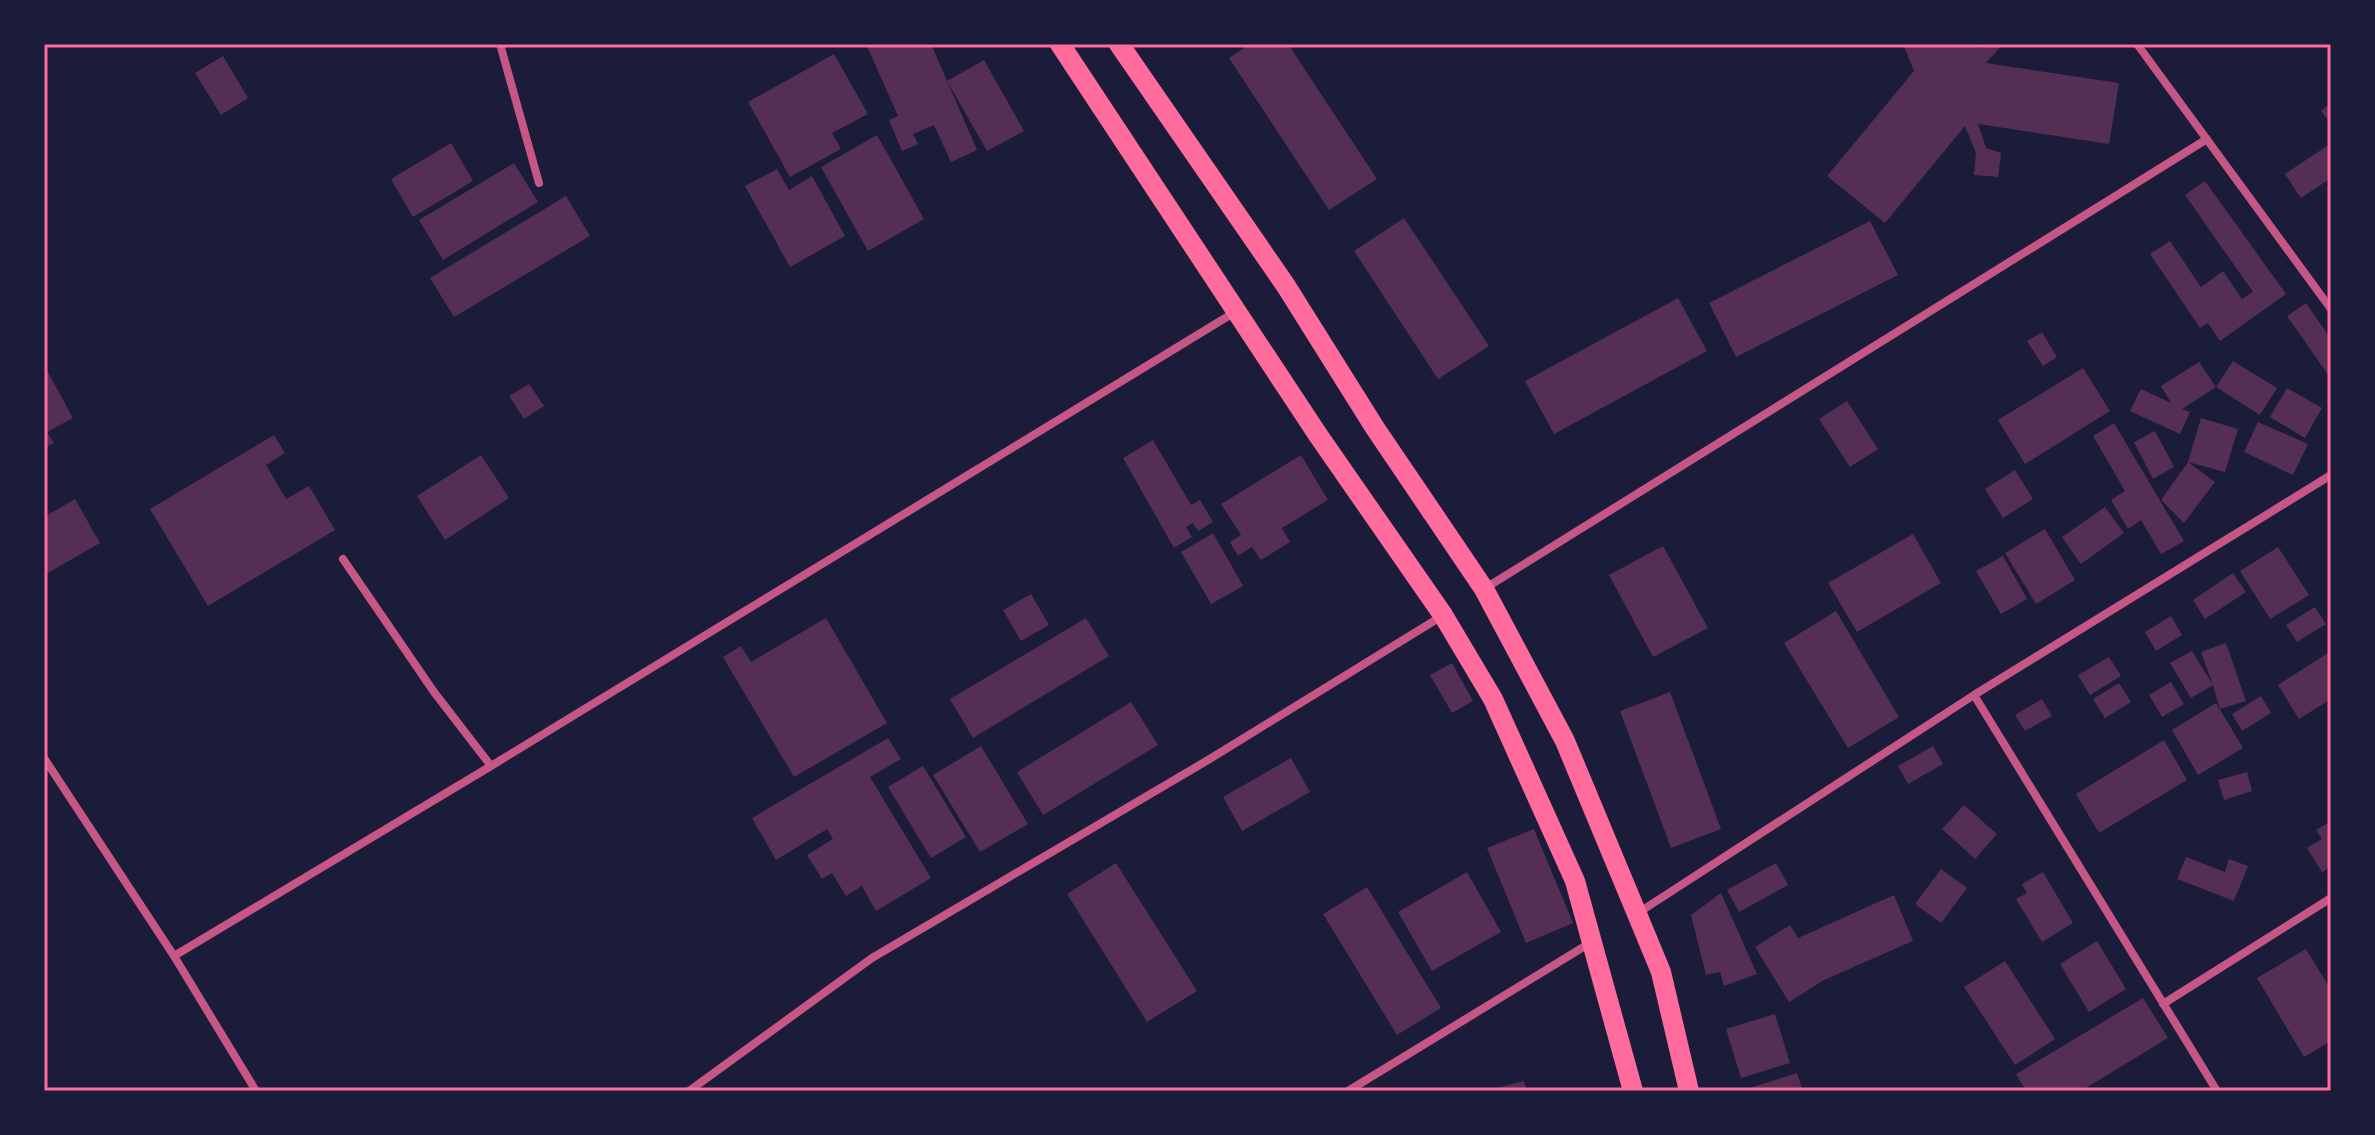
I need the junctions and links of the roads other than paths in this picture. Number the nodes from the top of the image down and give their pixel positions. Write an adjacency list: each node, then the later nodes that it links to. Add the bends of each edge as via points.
1 (500, 44): 6 (street)
2 (1060, 44): 8 (main road)
3 (1119, 44): 11 (main road, via 1286,286)
4 (2137, 44): 5 (street)
5 (2207, 139): 7 (street); 11 (street)
6 (539, 183)
7 (2331, 309)
8 (1236, 312): 12 (main road); 15 (street)
9 (2331, 475): 13 (street)
10 (343, 559): 15 (street)
11 (1484, 589): 17 (main road, via 1565,741)
12 (1443, 615): 18 (main road, via 1493,699 1537,791); 22 (street, via 872,958)
13 (1974, 695): 17 (street); 20 (street)
14 (44, 758): 19 (street)
15 (491, 766): 19 (street)
16 (2331, 898): 20 (street)
17 (1637, 914): 25 (main road, via 1661,972)
18 (1594, 941): 23 (street); 24 (main road)
19 (174, 956): 21 (street)
20 (2163, 1004): 26 (street)
21 (256, 1091)
22 (689, 1091)
23 (1348, 1091)
24 (1633, 1091)
25 (1689, 1091)
26 (2217, 1091)

